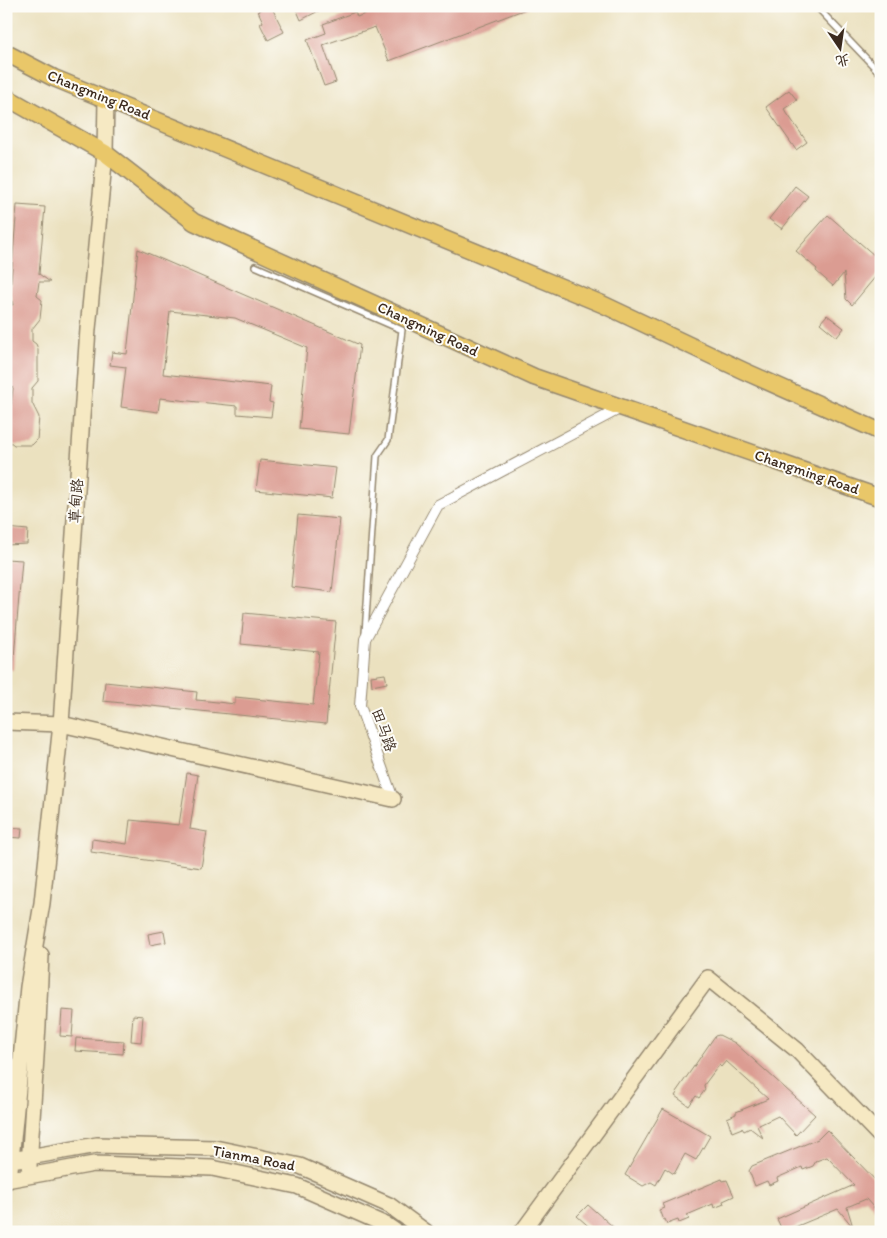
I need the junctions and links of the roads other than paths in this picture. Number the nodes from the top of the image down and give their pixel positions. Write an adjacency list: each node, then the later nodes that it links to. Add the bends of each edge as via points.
1 (816, 6): 3 (lane)
2 (6, 53): 5 (main road, Changming Road, via 54,78)
3 (881, 74)
4 (6, 97): 6 (main road, Changming Road)
5 (106, 99): 6 (street, 草甸路); 9 (main road, Changming Road, via 602,304)
6 (105, 153): 8 (main road, Changming Road, via 194,222 534,377); 13 (street, 草甸路, via 88,329)
7 (255, 266): 11 (lane, via 402,330 388,440 377,456)
8 (621, 408): 10 (main road, Changming Road); 11 (street, via 438,505)
9 (881, 432)
10 (881, 498)
11 (365, 639): 14 (street, 田马路, via 360,706)
12 (6, 722): 13 (street)
13 (61, 724): 14 (street); 15 (street, 草甸路)
14 (393, 799)
15 (42, 903): 17 (street, via 40,998); 18 (street, via 28,987)
16 (881, 1137): 23 (street, via 797,1050 708,978)
17 (30, 1156): 18 (street, Tianma Road); 19 (street); 22 (street, Tianma Road, via 96,1145 215,1148 300,1166 389,1205)
18 (8, 1161): 20 (street)
19 (28, 1176): 20 (street, Tianma Road); 21 (street, Tianma Road, via 94,1164 212,1168 297,1186 386,1224)
20 (8, 1180)
21 (396, 1232)
22 (426, 1232)
23 (522, 1232)

